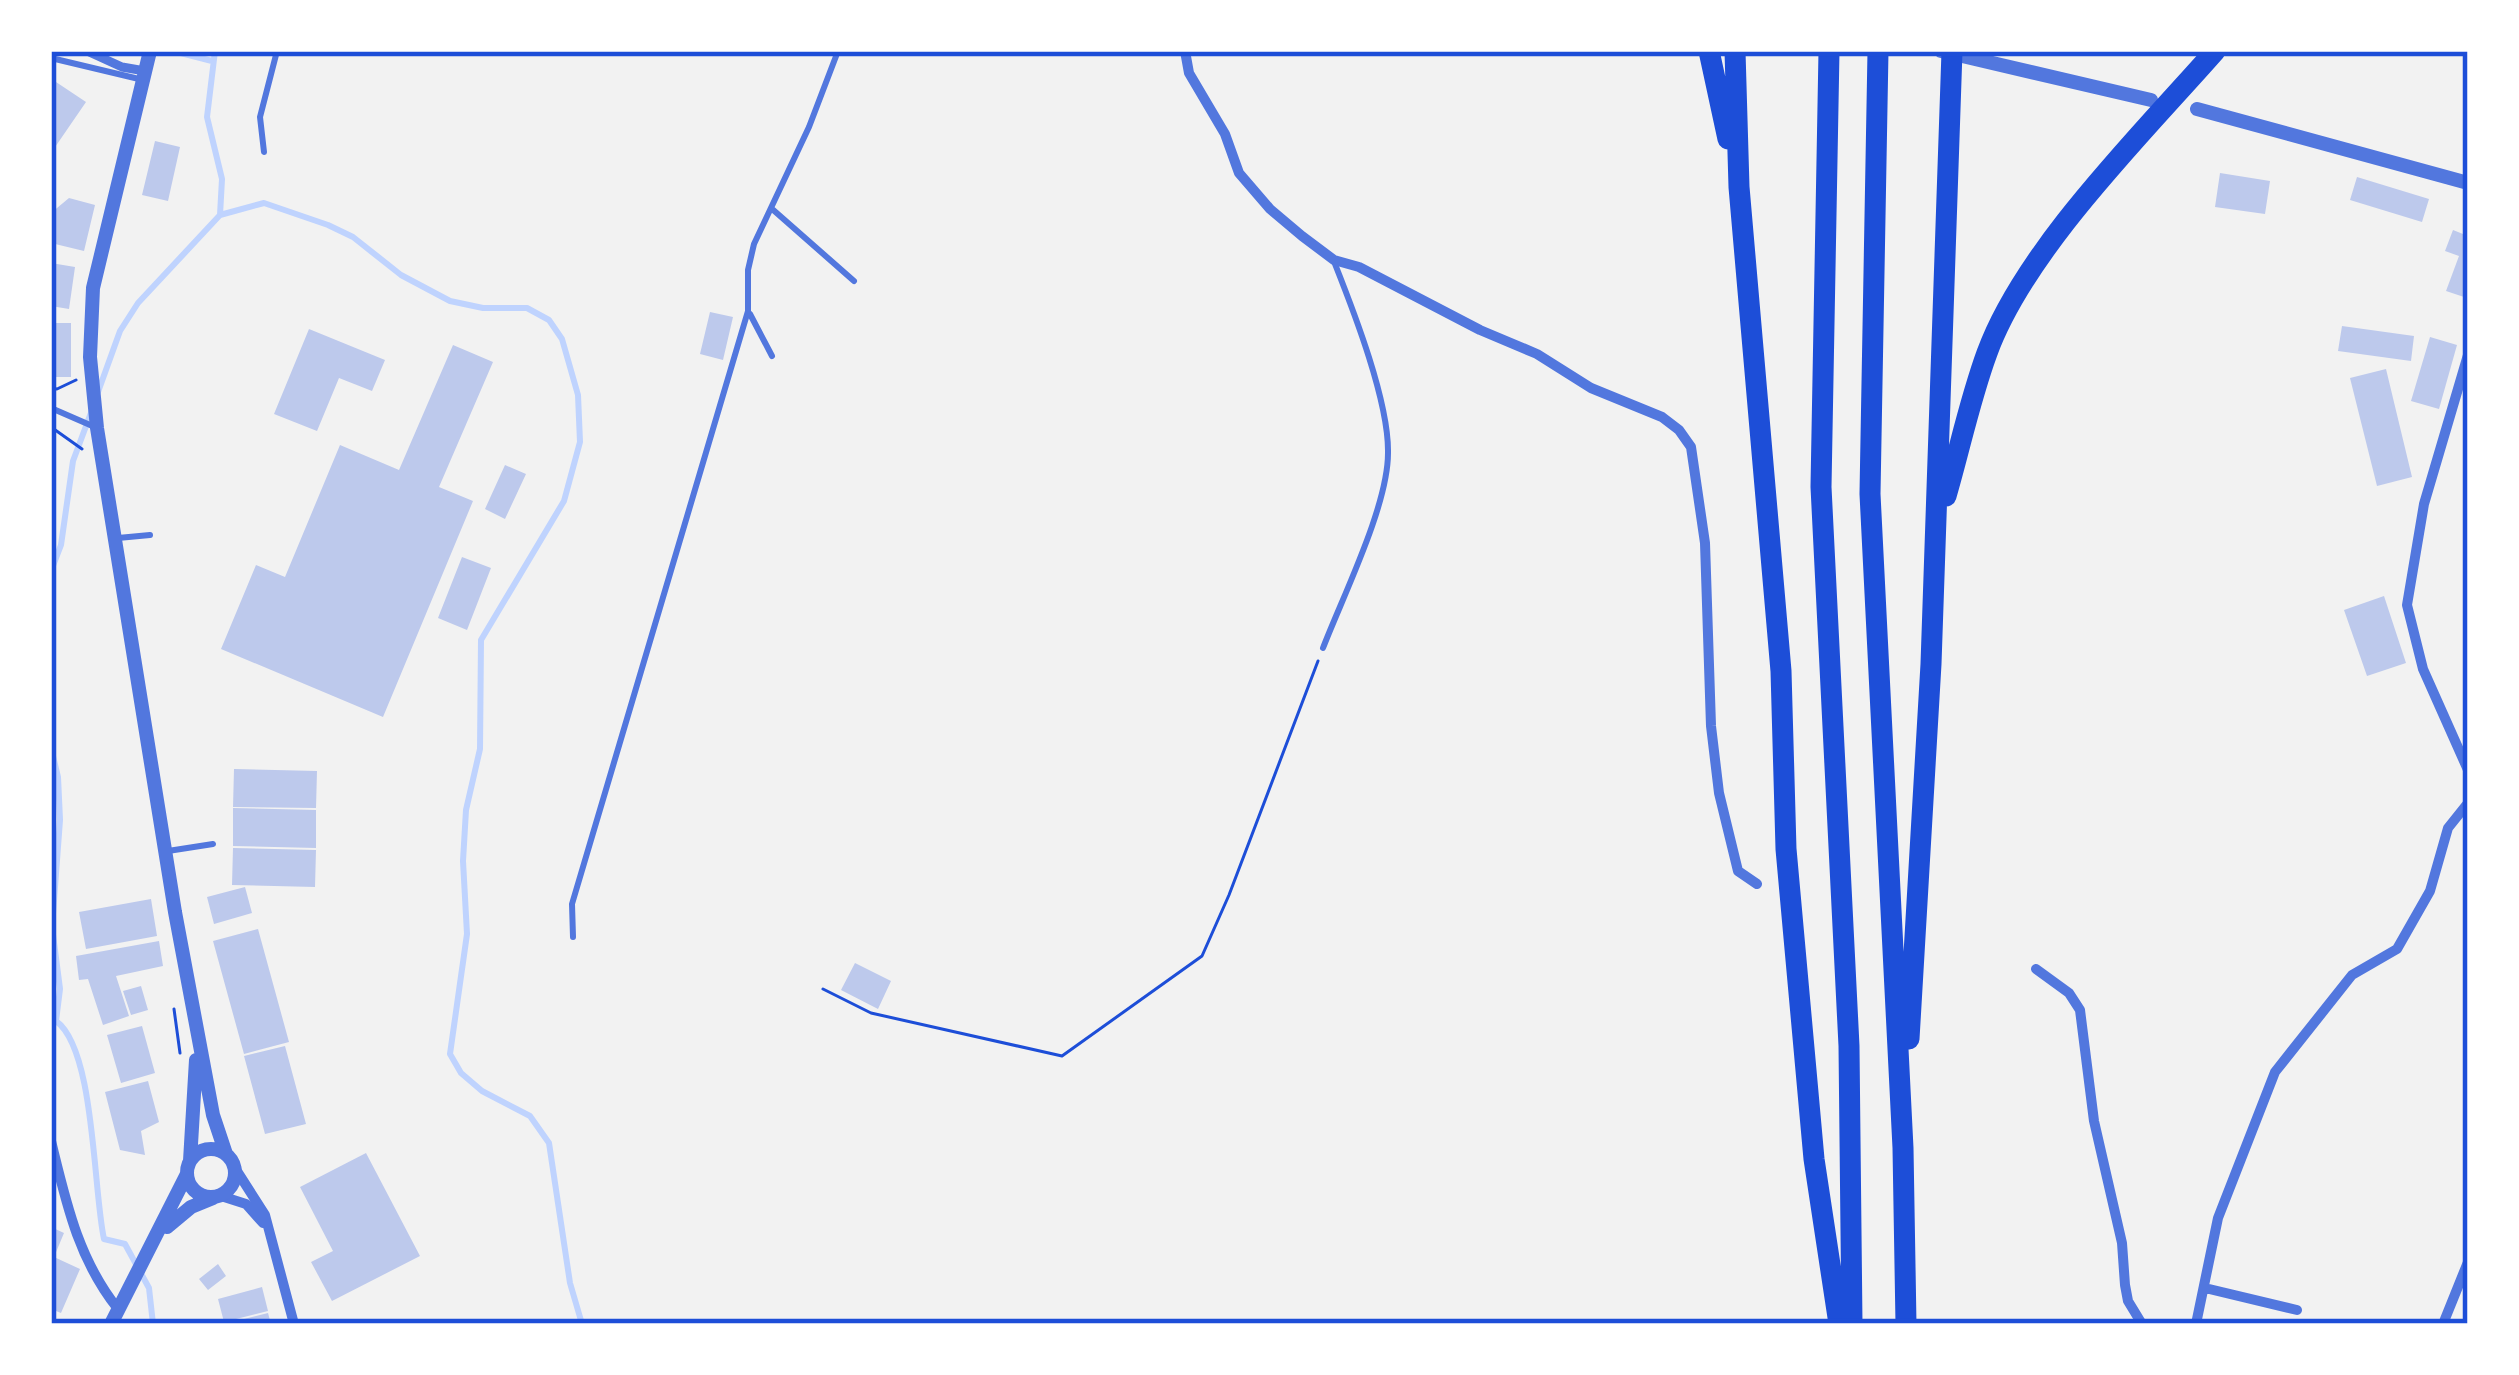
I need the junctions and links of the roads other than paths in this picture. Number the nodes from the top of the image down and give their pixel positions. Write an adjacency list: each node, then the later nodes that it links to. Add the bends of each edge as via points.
1 (87, 51): 13 (street, via 122,68)
2 (277, 51): 16 (lane, via 260,117)
3 (838, 51): 19 (lane)
4 (1185, 51): 20 (street, via 1239,173)
5 (1709, 51): 18 (highway)
6 (1735, 51): 18 (highway)
7 (1829, 51): 52 (highway, via 1821,488 1849,1046)
8 (1879, 51): 40 (highway, via 1870,494)
9 (1941, 51): 14 (street)
10 (2215, 51): 27 (highway, via 2076,209 2023,284 1987,350)
11 (51, 58): 13 (lane)
12 (1951, 62): 27 (highway)
13 (146, 66): 26 (street, via 93,288)
14 (2151, 100)
15 (2198, 110): 17 (street)
16 (264, 152)
17 (2468, 183)
18 (1739, 187): 51 (highway, via 1781,670 1788,873 1814,1159)
19 (771, 208): 21 (lane); 22 (lane, via 754,244)
20 (1334, 260): 30 (lane, via 1365,347 1388,455); 35 (street, via 1662,417 1691,447 1705,543 1719,793 1738,871)
21 (854, 281)
22 (748, 310): 24 (lane); 36 (lane, via 572,904)
23 (2468, 355): 31 (street, via 2424,503 2407,605 2423,669)
24 (772, 356)
25 (51, 408): 26 (lane)
26 (97, 428): 29 (street)
27 (1936, 531): 40 (highway)
28 (150, 535): 29 (lane)
29 (115, 538): 34 (street)
30 (1323, 648)
31 (2468, 770)
32 (2468, 803): 47 (street, via 2448,828 2430,890 2397,950 2352,975 2275,1072 2218,1218)
33 (213, 844): 34 (lane)
34 (165, 852): 38 (street)
35 (1757, 884)
36 (573, 937)
37 (2036, 968): 54 (street, via 2080,1010 2128,1301)
38 (197, 1037): 41 (street); 42 (street)
39 (51, 1141): 49 (street, via 73,1232)
40 (1903, 1148): 53 (highway)
41 (230, 1161): 42 (street, via 206,1150); 43 (street, via 232,1186); 44 (street)
42 (188, 1168): 43 (street, via 194,1191); 45 (street)
43 (217, 1197): 44 (street, via 251,1208); 45 (street, via 191,1207)
44 (271, 1236): 50 (street)
45 (154, 1239): 49 (street)
46 (2468, 1262): 56 (street)
47 (2205, 1288): 48 (street); 55 (street)
48 (2297, 1310)
49 (115, 1317)
50 (294, 1324)
51 (1839, 1324)
52 (1852, 1324)
53 (1906, 1324)
54 (2142, 1324)
55 (2196, 1324)
56 (2443, 1324)

